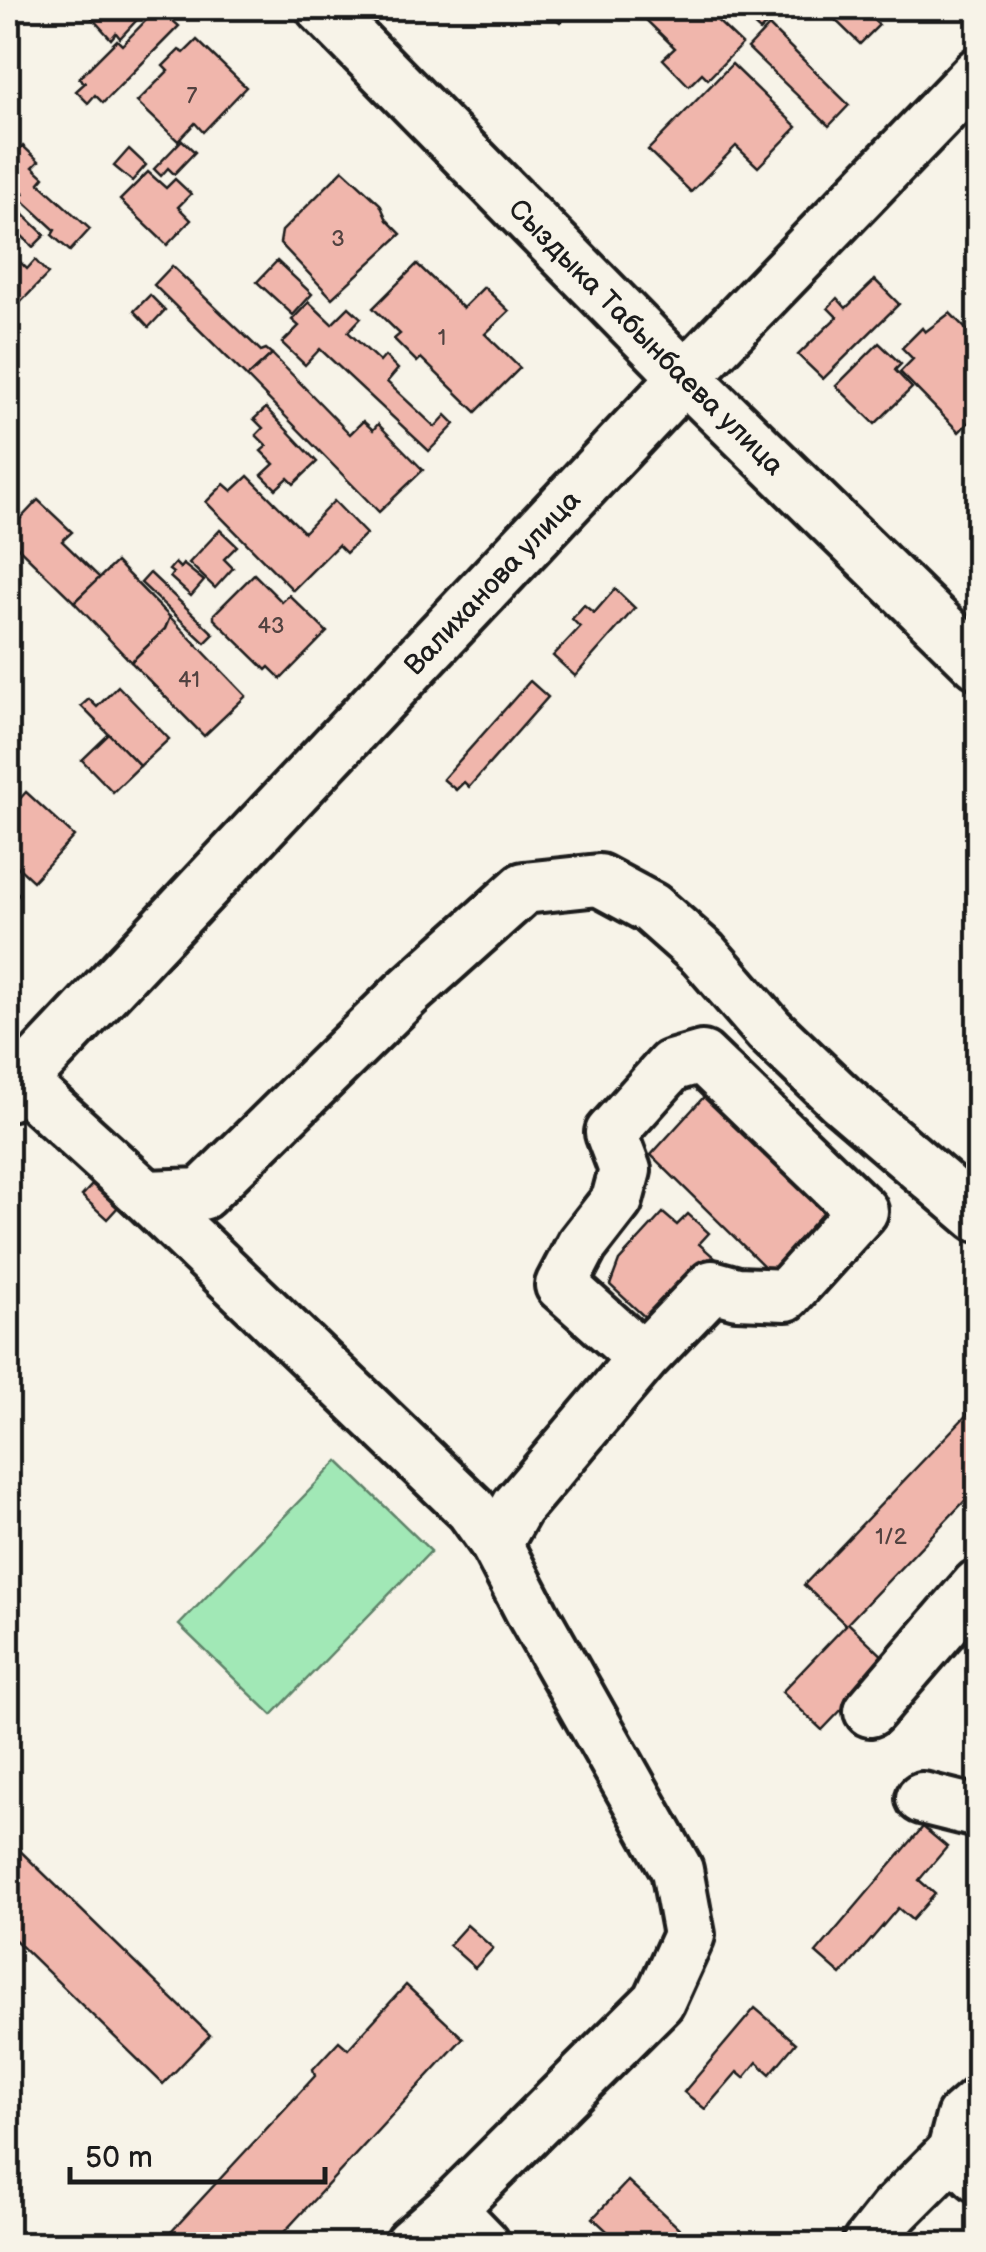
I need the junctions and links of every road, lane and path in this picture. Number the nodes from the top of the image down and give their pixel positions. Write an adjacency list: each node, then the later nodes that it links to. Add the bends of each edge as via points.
1 (322, 8): 3 (street, Сыздыка Табынбаева улица)
2 (978, 72): 3 (street, Валиханова улица)
3 (685, 377): 4 (street, Сыздыка Табынбаева улица); 5 (street, Валиханова улица)
4 (978, 663)
5 (14, 1088): 6 (street)
6 (146, 1196): 7 (street, via 202,1194 524,888 598,880 651,908 840,1098); 9 (street, via 471,1508)
7 (978, 1216)
8 (643, 1358): 8 (street, via 712,1286 786,1295 862,1211 702,1057 671,1066 611,1134 625,1170 617,1200 582,1244 561,1285); 9 (street, via 517,1507)
9 (496, 1544): 16 (street, via 677,1870 690,1935 658,2001)
10 (978, 1585): 11 (street)
11 (870, 1711)
12 (922, 1798): 13 (street)
13 (978, 1812)
14 (978, 2103): 15 (street, via 962,2117)
15 (966, 2164): 18 (street, via 894,2211)
16 (467, 2227): 17 (street)
17 (410, 2244)
18 (868, 2244)

